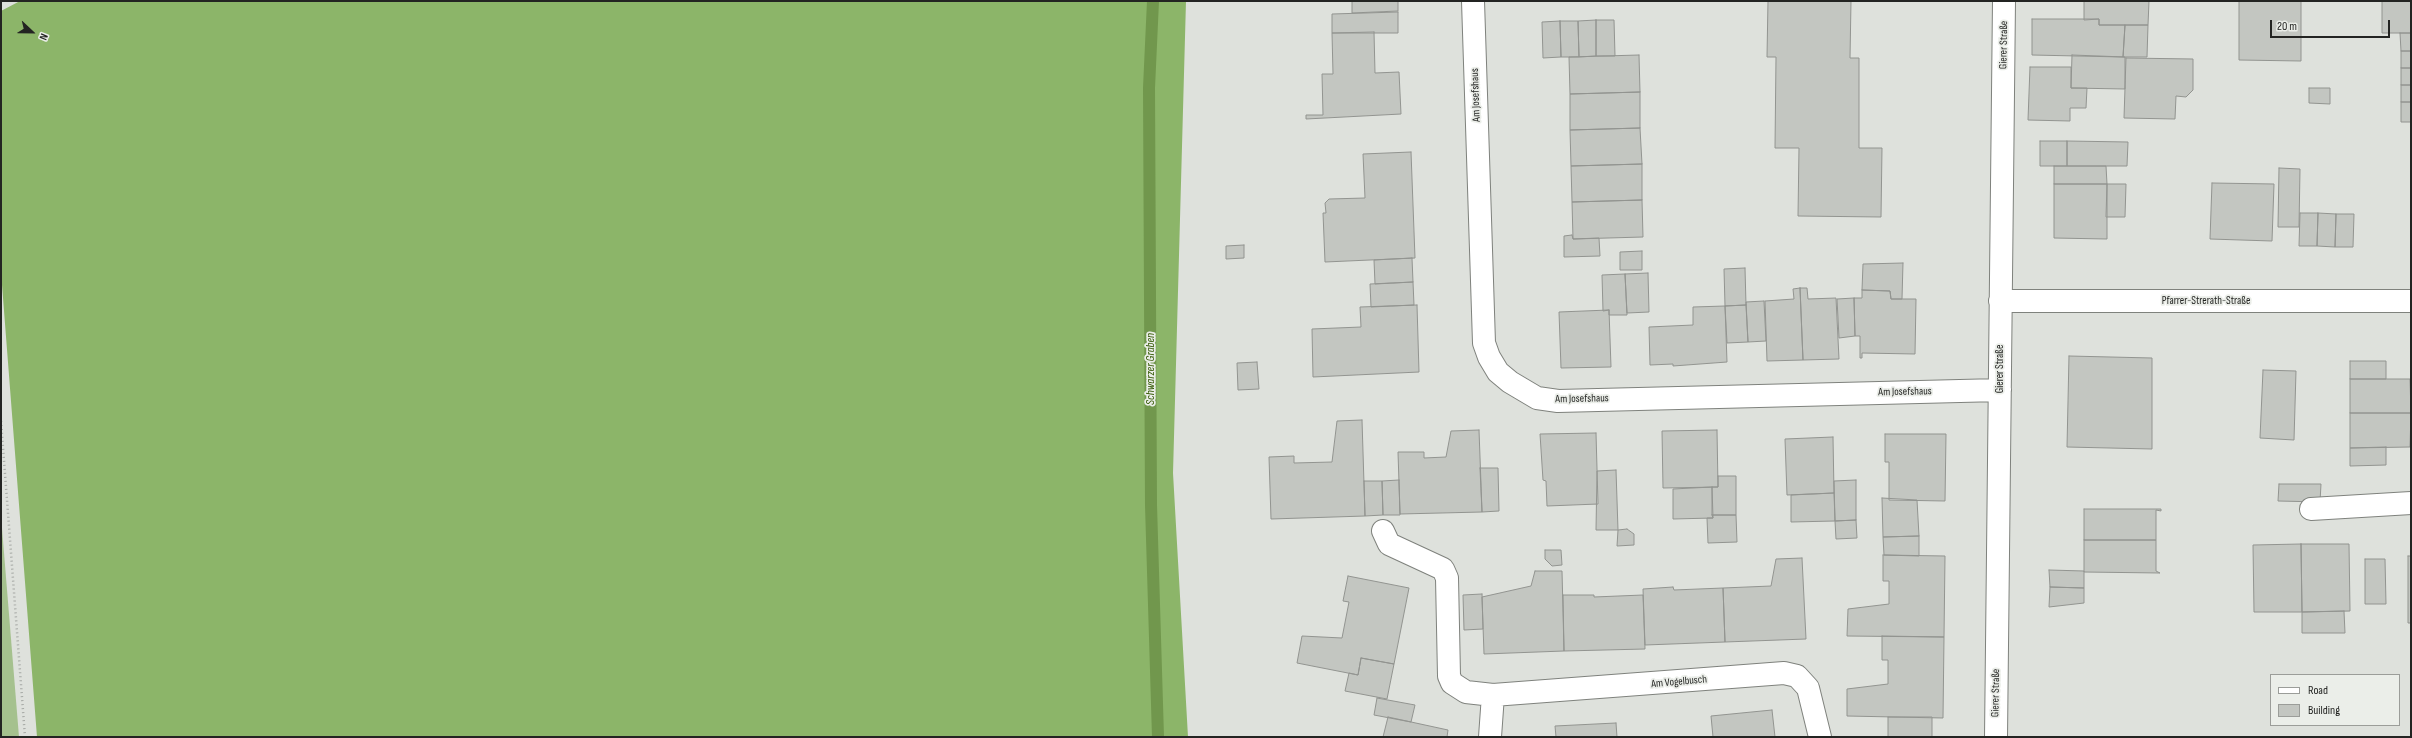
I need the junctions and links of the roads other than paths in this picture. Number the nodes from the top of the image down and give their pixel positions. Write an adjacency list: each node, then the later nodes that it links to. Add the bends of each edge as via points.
1 (1473, 1): 5 (street, Am Josefshaus, via 1484,343 1488,358 1498,372 1510,382 1537,398 1558,401)
2 (2004, 1): 3 (street, Gierer Straße)
3 (2000, 301): 4 (street, Pfarrer-Strerath-Straße); 5 (street, Gierer Straße)
4 (2411, 301)
5 (2000, 390): 12 (street, Gierer Straße)
6 (2411, 503): 7 (street)
7 (2311, 509)
8 (1382, 530): 9 (street, Am Vogelbusch, via 1389,544 1443,568 1447,578 1449,676 1452,683 1466,692)
9 (1493, 696): 10 (street); 11 (street, Am Vogelbusch, via 1784,673 1796,676 1808,688)
10 (1490, 737)
11 (1820, 737)
12 (1996, 737)

